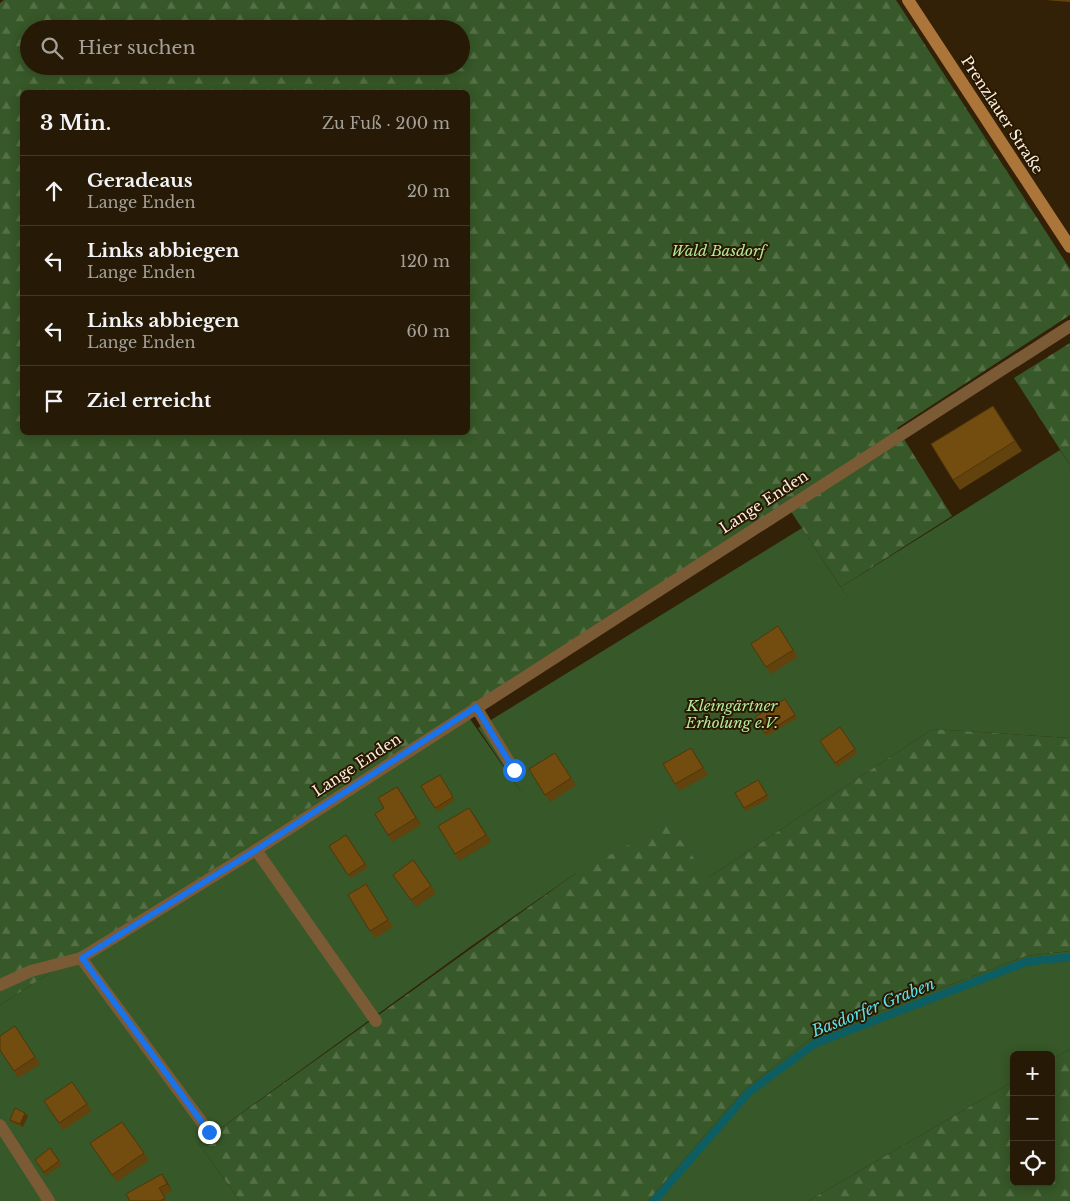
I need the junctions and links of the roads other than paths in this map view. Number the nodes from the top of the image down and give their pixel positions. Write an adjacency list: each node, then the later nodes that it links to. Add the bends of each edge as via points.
1 (908, 0): 2 (main road, Prenzlauer Straße)
2 (1070, 247)
3 (1070, 326): 4 (street, Lange Enden)
4 (476, 707): 5 (street); 6 (street, Lange Enden)
5 (514, 770)
6 (256, 850): 7 (street, Lange Enden); 9 (street)
7 (82, 958): 8 (street, Lange Enden, via 31,971); 11 (street)
8 (0, 985)
9 (376, 1021)
10 (0, 1125): 12 (street)
11 (209, 1132)
12 (49, 1201)

